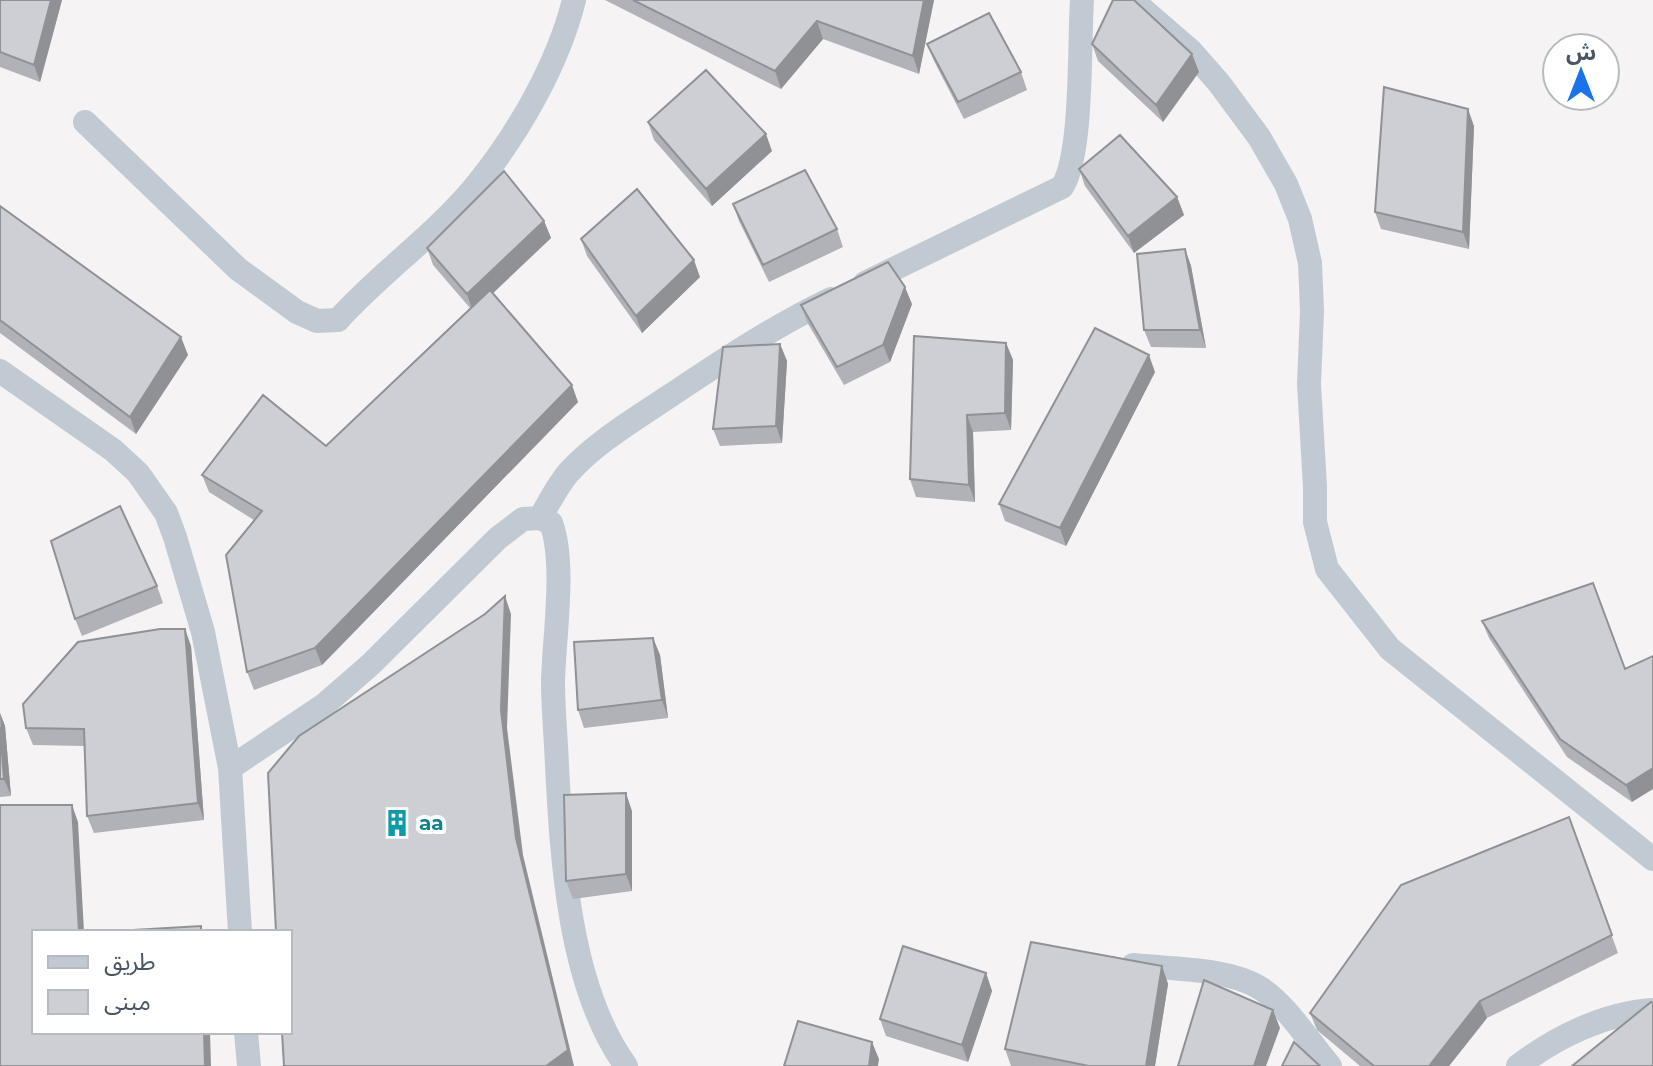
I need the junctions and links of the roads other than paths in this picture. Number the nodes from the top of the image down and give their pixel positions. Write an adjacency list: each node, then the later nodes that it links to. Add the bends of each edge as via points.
1 (574, 0): 4 (street, via 529,110 477,184 338,320 317,321 297,312 238,269)
2 (1082, 0): 6 (street, via 1075,145 1062,187 805,312 709,369 589,453 567,474)
3 (1132, 0): 8 (street, via 1219,83 1259,137 1300,219 1311,279 1315,522 1327,569 1390,649)
4 (85, 122)
5 (0, 371): 7 (street, via 113,450 138,473 166,513 203,632)
6 (540, 518): 7 (street, via 523,519 498,538 359,675); 14 (street, via 551,523 555,546 553,681 569,911 597,1008)
7 (230, 768): 9 (street)
8 (1653, 859)
9 (240, 930)
10 (1133, 965): 15 (street, via 1232,977 1260,988)
11 (1653, 1010): 16 (street, via 1585,1027)
12 (246, 1034): 13 (street)
13 (249, 1066)
14 (626, 1066)
15 (1330, 1066)
16 (1518, 1066)

